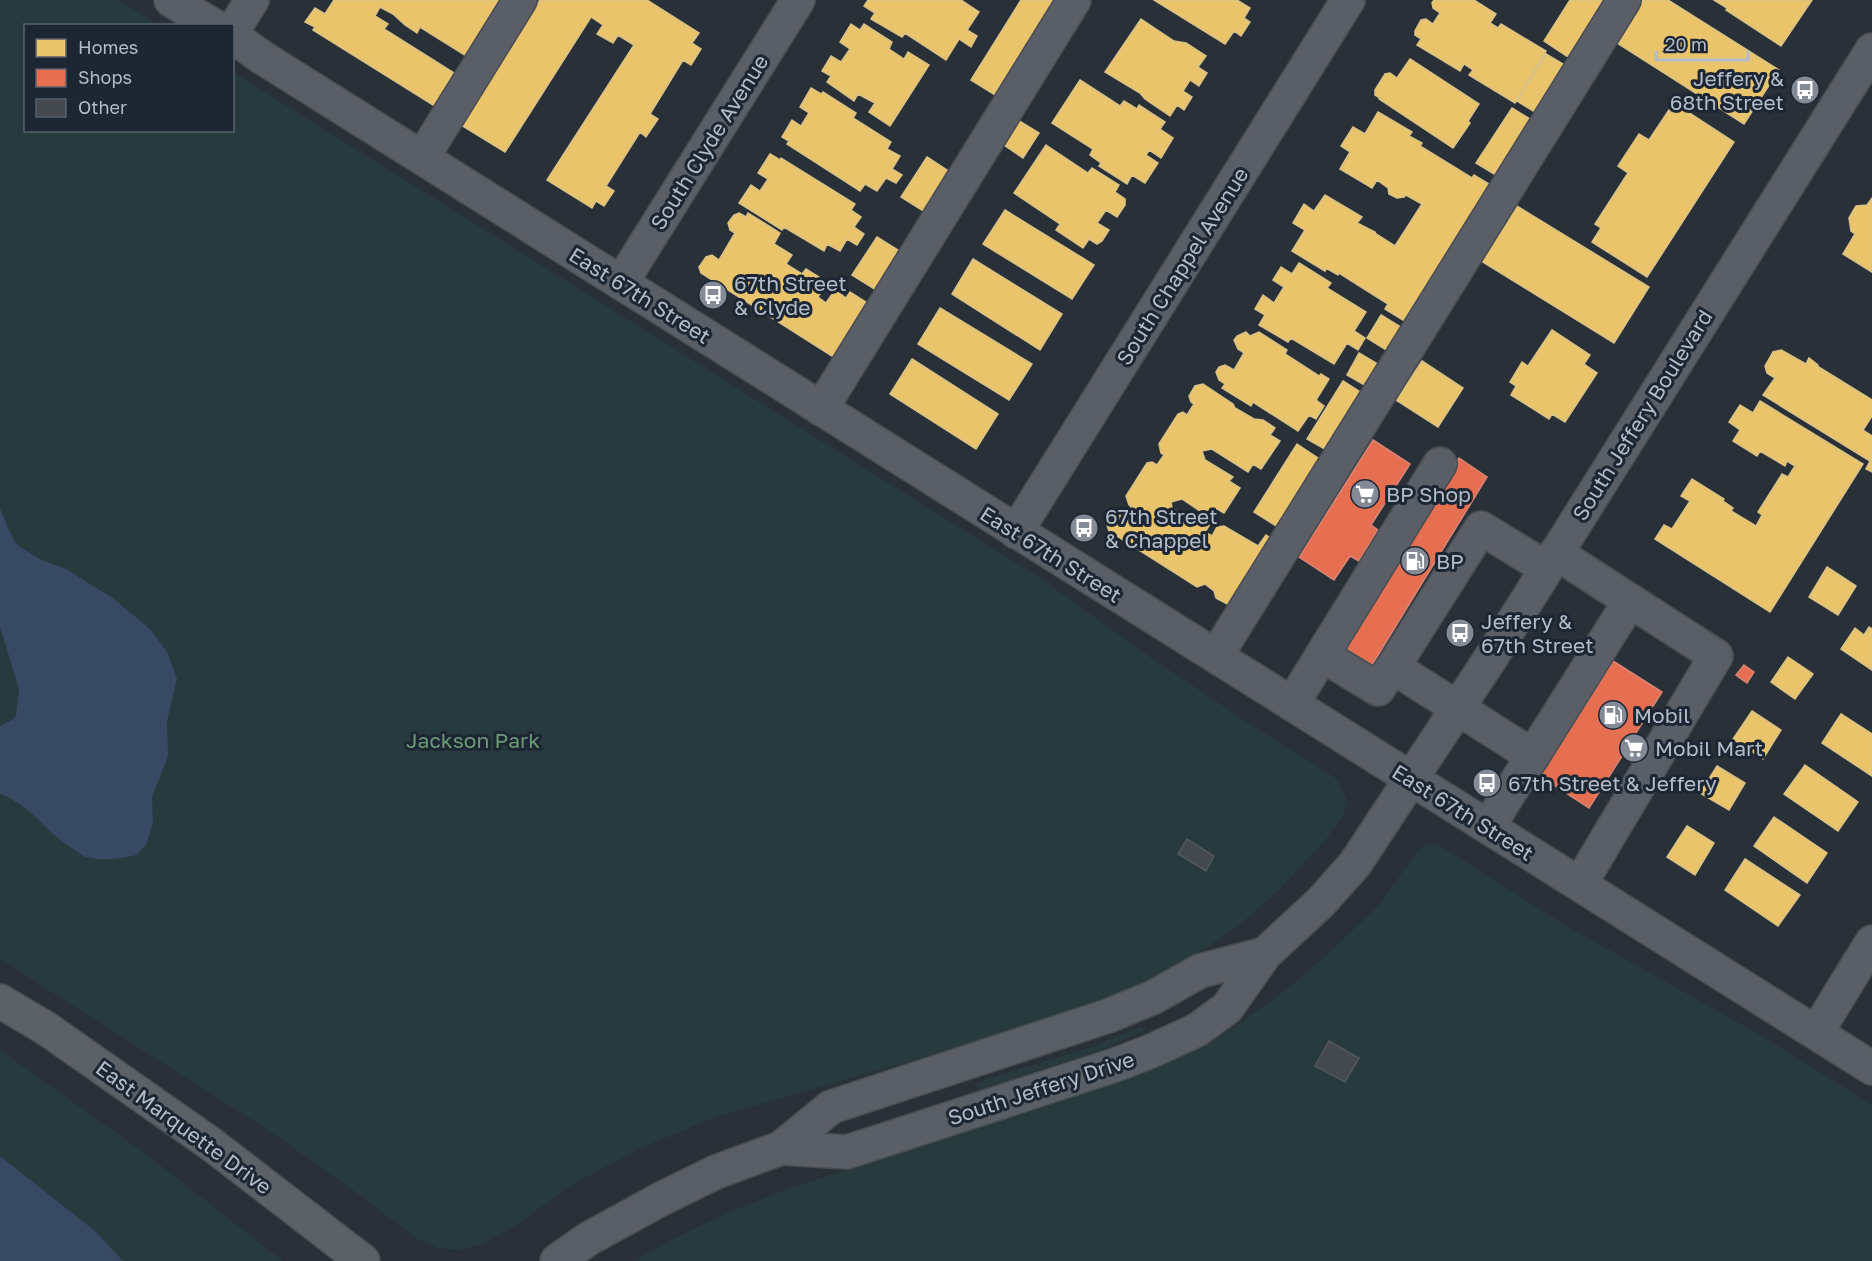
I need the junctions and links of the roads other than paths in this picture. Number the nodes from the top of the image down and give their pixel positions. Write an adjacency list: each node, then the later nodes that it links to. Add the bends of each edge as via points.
1 (171, 0): 8 (street)
2 (252, 0): 9 (street)
3 (520, 0): 12 (street)
4 (798, 0): 13 (street, South Clyde Avenue)
5 (1074, 0): 14 (street)
6 (1348, 0): 16 (street, South Chappel Avenue)
7 (1624, 0): 20 (street)
8 (211, 24)
9 (234, 29)
10 (234, 37): 12 (street, East 67th Street)
11 (1872, 50): 17 (street, South Jeffery Boulevard)
12 (422, 158): 13 (street, East 67th Street)
13 (621, 283): 14 (street, East 67th Street)
14 (821, 409): 16 (street, East 67th Street)
15 (1440, 464): 19 (street)
16 (1016, 532): 20 (street, East 67th Street)
17 (1551, 561): 18 (street); 21 (street, via 1481,528); 23 (street, South Jeffery Boulevard)
18 (1630, 601): 24 (street); 27 (street, via 1716,656)
19 (1322, 655): 21 (street, via 1378,689); 22 (street)
20 (1216, 656): 22 (street, East 67th Street)
21 (1393, 667): 23 (street)
22 (1292, 704): 25 (street, East 67th Street)
23 (1457, 709): 24 (street); 25 (street, South Jeffery Boulevard)
24 (1533, 756): 26 (street)
25 (1411, 779): 26 (street, East 67th Street); 29 (street, South Jeffery Drive, via 1354,864 1321,902)
26 (1488, 827): 27 (street, East 67th Street)
27 (1580, 884): 31 (street, East 67th Street)
28 (1872, 942): 31 (street)
29 (1265, 954): 33 (street, South Jeffery Drive, via 1200,971 1154,997 1108,1016 831,1107); 33 (street, South Jeffery Drive, via 1227,1008 1197,1030 1149,1052 847,1152)
30 (0, 1001): 34 (main road, East Marquette Drive, via 47,1029 211,1143)
31 (1816, 1033): 32 (street, East 67th Street)
32 (1872, 1068)
33 (781, 1148): 35 (street, South Jeffery Drive, via 716,1172 661,1199 588,1239)
34 (363, 1261)
35 (557, 1261)

